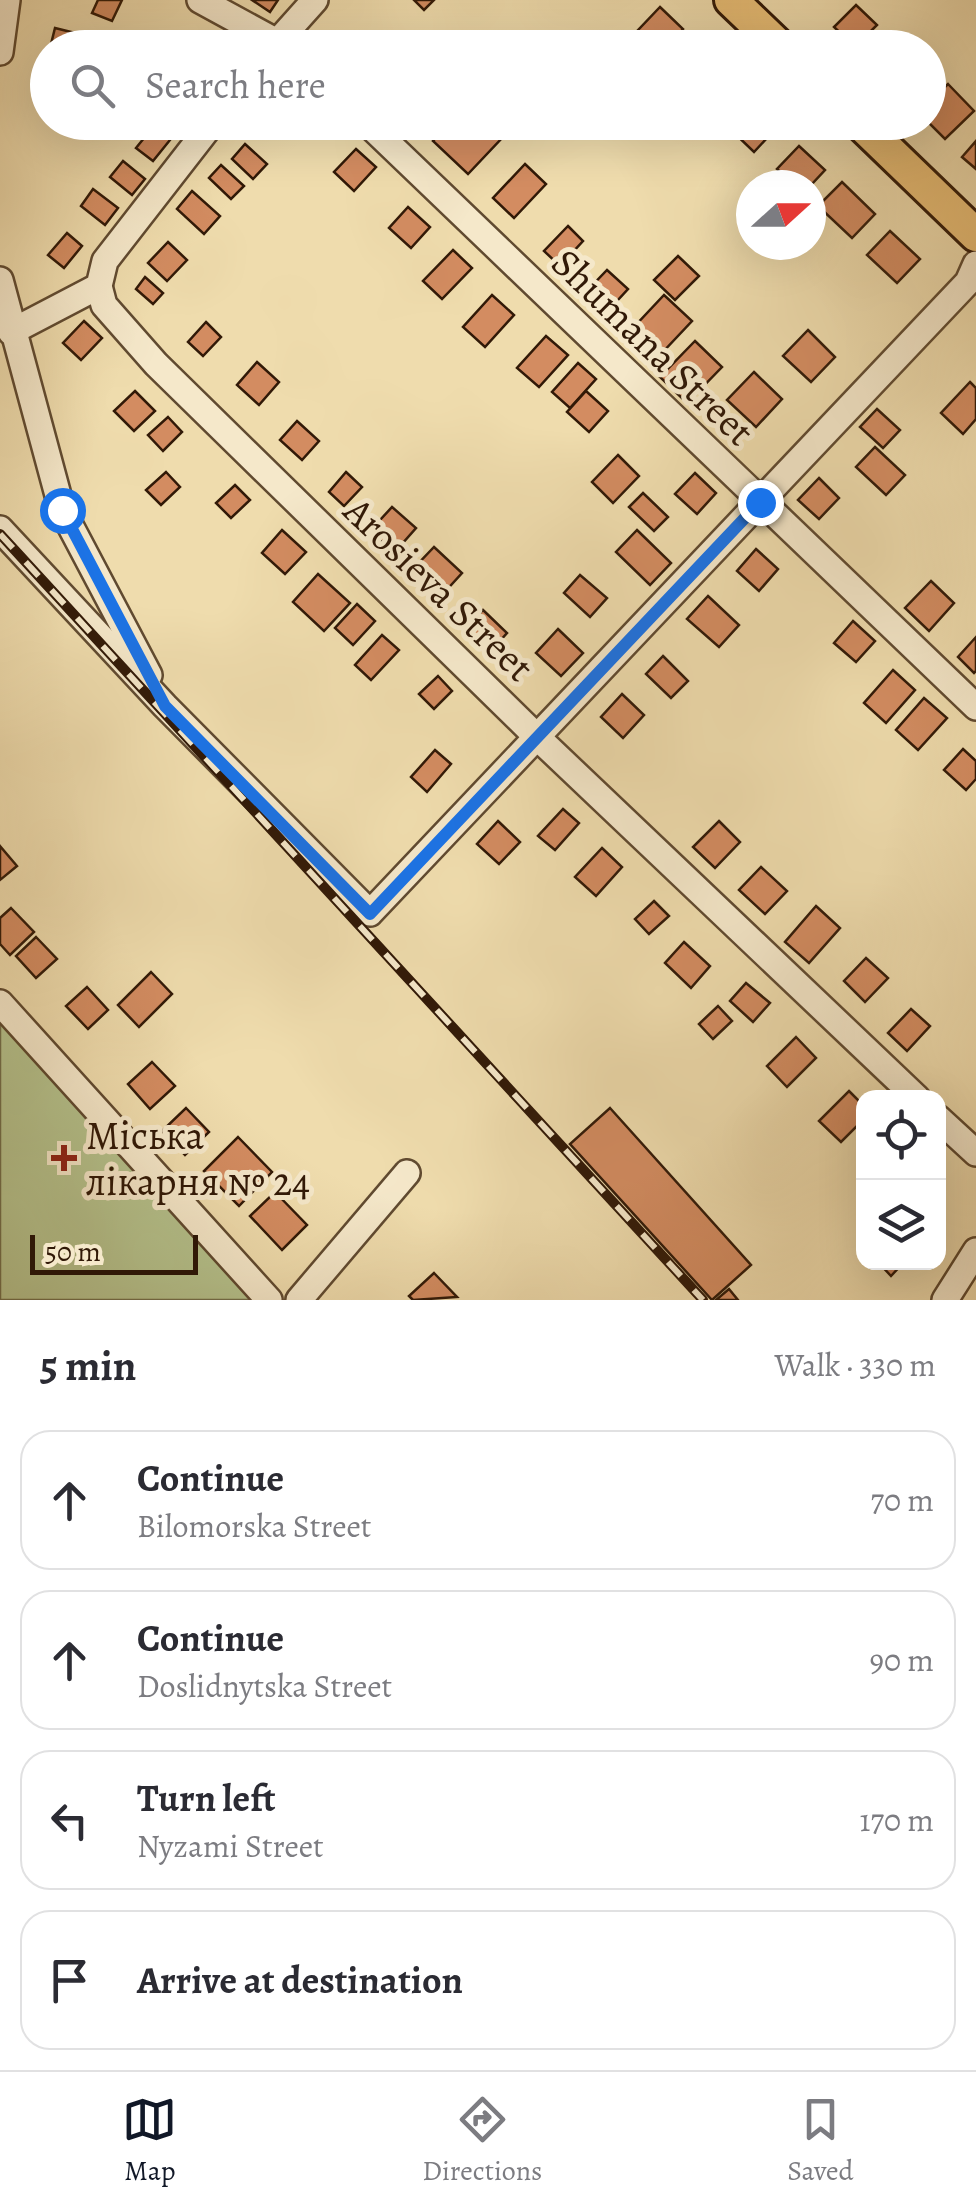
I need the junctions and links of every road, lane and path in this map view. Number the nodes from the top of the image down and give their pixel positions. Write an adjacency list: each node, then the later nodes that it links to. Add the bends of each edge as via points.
1 (7, 0): 8 (street)
2 (200, 0): 5 (street)
3 (315, 0): 6 (street)
4 (732, 0): 7 (main road)
5 (253, 30)
6 (291, 30)
7 (763, 30)
8 (0, 52)
9 (199, 140): 15 (street, via 105,261)
10 (385, 140): 17 (street, Shumana Street)
11 (878, 140): 12 (main road)
12 (976, 235)
13 (976, 264): 17 (street, via 968,282)
14 (0, 280): 16 (street)
15 (99, 286): 16 (street); 21 (street, Arosieva Street, via 104,305 156,364)
16 (11, 332): 19 (street, via 62,510)
17 (760, 502): 20 (street, Shumana Street); 21 (street)
18 (0, 529): 19 (street)
19 (165, 706): 21 (street, via 370,914)
20 (976, 707)
21 (537, 737): 23 (street, Arosieva Street)
22 (0, 1003): 28 (street)
23 (909, 1090)
24 (946, 1125): 25 (street)
25 (976, 1153)
26 (406, 1173): 29 (street)
27 (976, 1251): 30 (street)
28 (268, 1300)
29 (299, 1300)
30 (945, 1300)

